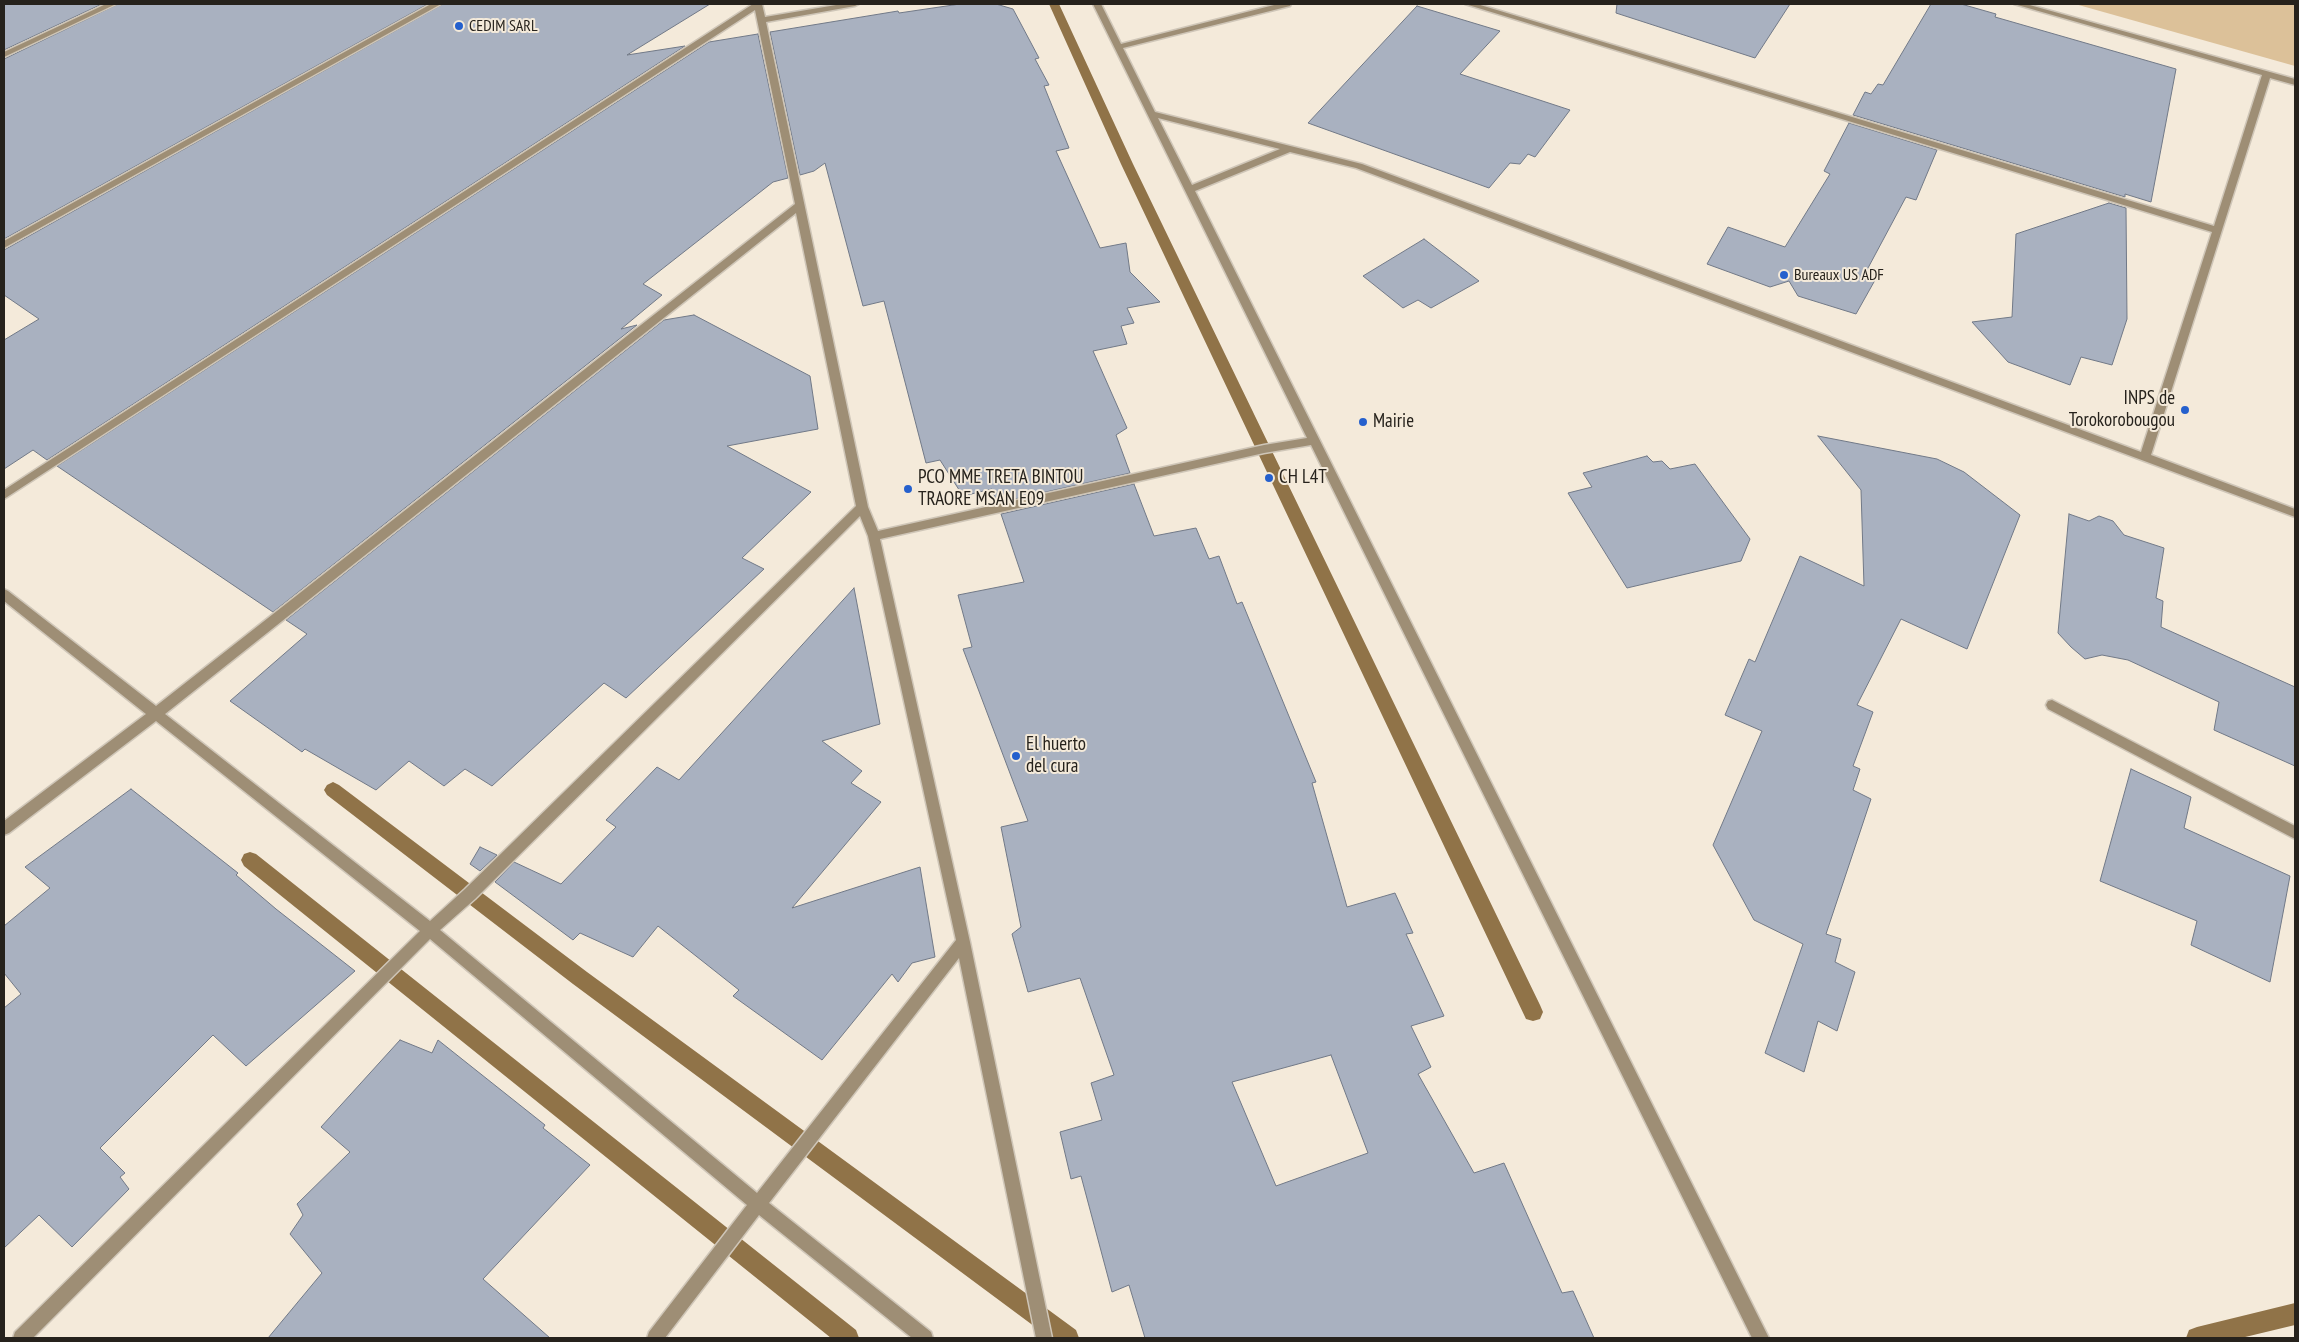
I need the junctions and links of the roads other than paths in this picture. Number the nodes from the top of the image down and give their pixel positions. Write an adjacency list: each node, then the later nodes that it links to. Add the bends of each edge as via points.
1 (112, 4): 11 (street)
2 (437, 4): 19 (street)
3 (758, 4): 9 (street); 22 (street)
4 (855, 4): 9 (street)
5 (1097, 4): 10 (street)
6 (1287, 4): 10 (street)
7 (1469, 4): 18 (street)
8 (2018, 4): 12 (street)
9 (762, 20): 17 (street)
10 (1119, 47): 14 (street)
11 (4, 55)
12 (2267, 74): 13 (street); 18 (street)
13 (2295, 82)
14 (1152, 114): 15 (street); 16 (street)
15 (1289, 149): 16 (street); 21 (street, via 1359,166)
16 (1190, 188): 20 (street)
17 (800, 205): 23 (street); 28 (street)
18 (2217, 230): 21 (street)
19 (4, 245)
20 (1313, 441): 25 (street, via 1264,449); 38 (street)
21 (2145, 457): 24 (street)
22 (4, 495)
23 (862, 507): 25 (street); 31 (street)
24 (2295, 513)
25 (874, 536): 32 (street)
26 (4, 594): 28 (street)
27 (2052, 706): 30 (street)
28 (157, 713): 29 (street); 31 (street)
29 (4, 829)
30 (2295, 833)
31 (430, 930): 33 (street); 34 (street)
32 (963, 942): 33 (street); 37 (street)
33 (758, 1204): 35 (street); 36 (street)
34 (21, 1338)
35 (655, 1338)
36 (925, 1338)
37 (1044, 1338)
38 (1761, 1338)

